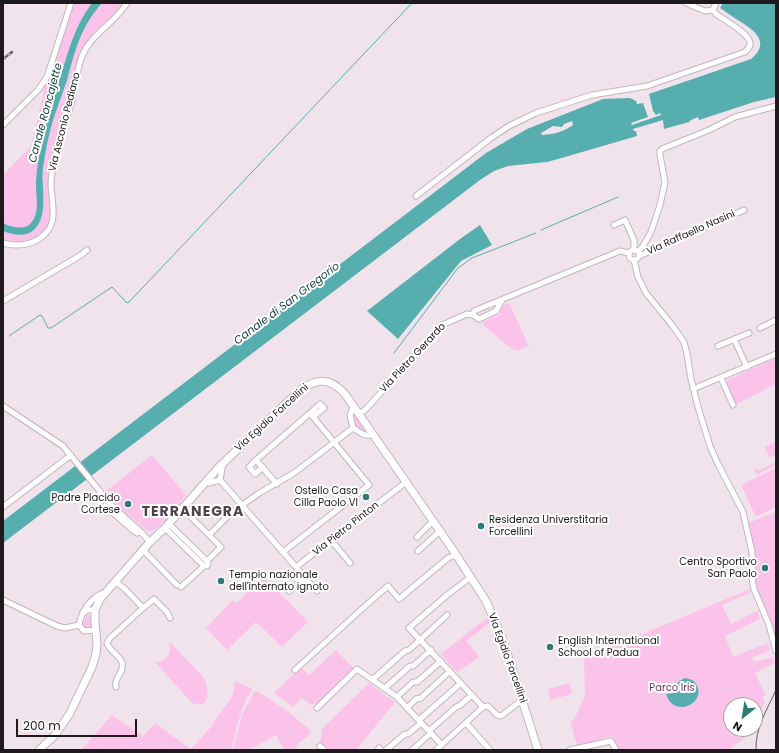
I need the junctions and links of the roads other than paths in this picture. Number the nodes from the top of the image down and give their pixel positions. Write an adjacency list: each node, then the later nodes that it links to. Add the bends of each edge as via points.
1 (72, 3): 7 (street, via 47,77 38,90)
2 (127, 3): 11 (street, Via Asconio Pediano, via 117,17 91,41 82,58 52,172 53,213 50,227 42,238 26,245)
3 (686, 3): 5 (street, via 705,11)
4 (716, 4): 5 (street)
5 (713, 10): 8 (street, via 747,37 750,44 746,51 647,86 592,95 536,113 491,138)
6 (776, 106): 13 (street, via 747,113 660,151 665,182 660,205 651,232 643,246)
7 (3, 125)
8 (416, 196)
9 (744, 210): 13 (street, Via Raffaello Nasini)
10 (614, 224): 13 (street, via 625,220 634,242)
11 (3, 243)
12 (87, 250): 15 (street)
13 (635, 253): 14 (street, via 637,259); 14 (street, via 629,257); 16 (street, Via Pietro Gerardo, via 620,251)
14 (634, 260): 26 (street, via 638,277 646,293 684,342)
15 (3, 301)
16 (499, 302): 17 (street, Via Pietro Gerardo); 17 (street, Via Pietro Gerardo, via 499,309 478,319)
17 (468, 315): 29 (street, Via Pietro Gerardo, via 442,325 366,409)
18 (776, 320): 19 (street)
19 (760, 328)
20 (749, 333): 21 (street)
21 (734, 339): 22 (street); 24 (street)
22 (718, 346)
23 (776, 354): 24 (street)
24 (747, 367): 25 (street)
25 (721, 378): 26 (street); 27 (street)
26 (693, 389): 76 (street, via 712,452 743,512 752,552 754,589)
27 (733, 405)
28 (3, 406): 33 (street, via 55,440)
29 (357, 411): 30 (street, via 352,410 350,415); 31 (street, Via Egidio Forcellini); 35 (street, Via Egidio Forcellini, via 346,394 333,384 324,381 311,383 299,391)
30 (354, 428): 31 (street, via 366,436); 32 (street)
31 (373, 434): 39 (street, Via Egidio Forcellini)
32 (335, 442): 34 (street, via 311,415); 40 (street); 55 (street, via 370,485)
33 (72, 456): 43 (street); 47 (street, via 112,506)
34 (256, 460): 36 (street); 36 (street, via 249,466 255,474)
35 (223, 463): 37 (street); 38 (street, Via Egidio Forcellini)
36 (263, 467): 40 (street)
37 (220, 480): 38 (street); 41 (street)
38 (205, 482): 44 (street, Via Egidio Forcellini)
39 (406, 482): 45 (street, Via Egidio Forcellini); 51 (street, Via Pietro Pinton)
40 (277, 484): 41 (street)
41 (242, 505): 49 (street); 55 (street)
42 (105, 506): 47 (street, via 136,533)
43 (3, 507)
44 (182, 508): 46 (street, Via Egidio Forcellini); 58 (street, via 222,547)
45 (434, 521): 48 (street, Via Egidio Forcellini); 50 (street)
46 (167, 526): 52 (street, Via Egidio Forcellini); 58 (street)
47 (139, 530): 52 (street)
48 (440, 531): 54 (street); 56 (street, Via Egidio Forcellini)
49 (210, 534)
50 (417, 537)
51 (331, 540): 57 (street); 59 (street, Via Pietro Pinton)
52 (150, 542): 53 (street, Via Egidio Forcellini)
53 (143, 550): 58 (street, via 179,586); 62 (street, Via Egidio Forcellini)
54 (418, 551)
55 (283, 552): 59 (street)
56 (456, 555): 60 (street, Via Egidio Forcellini); 78 (street, via 448,558 399,599 388,586)
57 (350, 563)
58 (205, 564)
59 (296, 567): 61 (street)
60 (471, 577): 74 (street, via 409,628); 86 (street, Via Egidio Forcellini, via 493,617)
61 (305, 578): 63 (street); 64 (street)
62 (116, 582): 65 (street, Via Egidio Forcellini); 67 (street)
63 (290, 591)
64 (317, 591)
65 (106, 592): 68 (street, Via Egidio Forcellini); 69 (street, via 88,604)
66 (3, 600): 72 (street, via 57,626 65,628)
67 (143, 608): 71 (street, via 154,599); 82 (street, via 107,643 122,664)
68 (95, 610): 69 (street, via 86,610); 73 (street)
69 (82, 614): 72 (street)
70 (447, 615): 74 (street)
71 (170, 618)
72 (79, 625): 73 (street, via 84,631)
73 (95, 630): 94 (street, via 96,654 83,687 64,722)
74 (421, 639): 75 (street); 80 (street)
75 (430, 650): 77 (street); 83 (street)
76 (776, 651)
77 (441, 661): 79 (street); 85 (street)
78 (295, 670)
79 (450, 672): 81 (street); 89 (street)
80 (372, 680): 83 (street); 88 (street, via 357,668)
81 (461, 683): 84 (street); 90 (street)
82 (116, 687)
83 (385, 688): 85 (street)
84 (472, 695): 87 (street); 92 (street)
85 (397, 697): 89 (street)
86 (523, 700): 87 (street, via 501,716 488,706); 98 (street, Via Egidio Forcellini)
87 (483, 707): 91 (street)
88 (317, 708)
89 (407, 708): 90 (street)
90 (420, 721): 92 (street); 95 (street, via 408,734)
91 (466, 723): 93 (street); 97 (street)
92 (430, 732): 93 (street); 96 (street)
93 (440, 748)
94 (42, 749)
95 (386, 750)
96 (412, 750)
97 (490, 750)
98 (538, 750)
99 (570, 750): 100 (street, via 611,742)
100 (616, 750)

